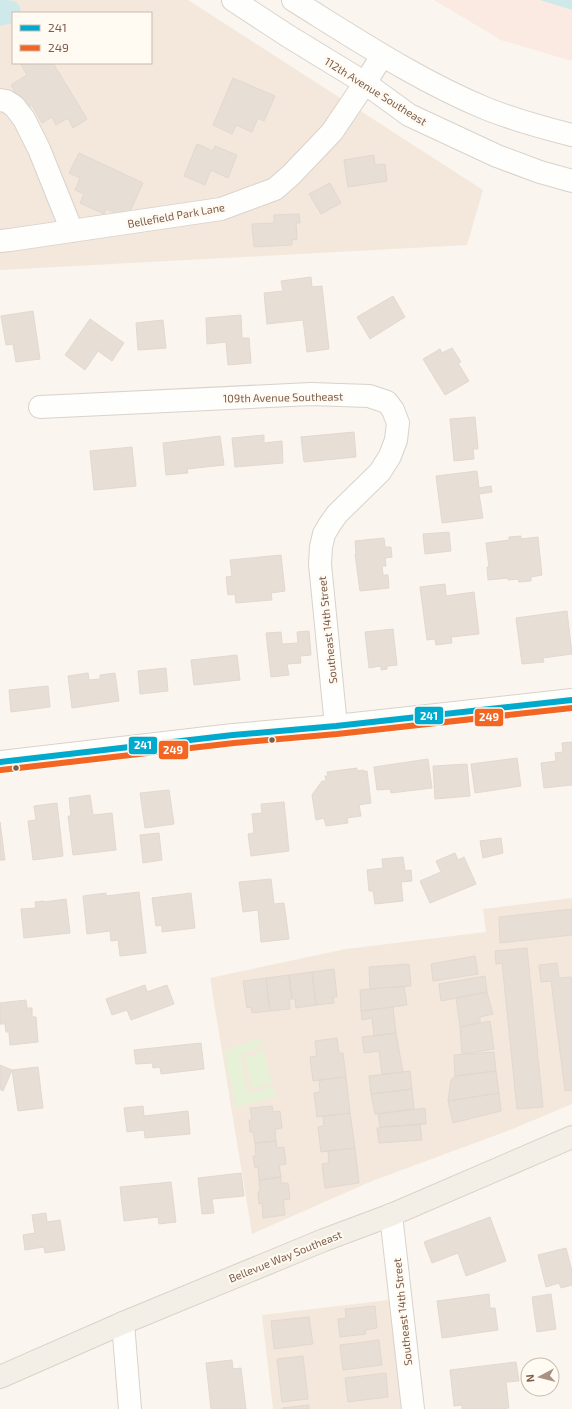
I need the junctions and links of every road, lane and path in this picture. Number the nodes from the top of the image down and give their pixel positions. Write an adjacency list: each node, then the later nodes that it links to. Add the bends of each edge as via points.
1 (233, 0): 4 (street, 112th Avenue Southeast)
2 (294, 0): 3 (street)
3 (382, 56): 4 (street, Bellefield Park Lane); 6 (street, via 439,87 488,109 545,129)
4 (365, 83): 7 (street, 112th Avenue Southeast, via 409,115 447,134 497,156); 8 (street, Bellefield Park Lane, via 332,132 275,189 221,209)
5 (0, 100): 8 (street, via 14,106 24,118)
6 (572, 135)
7 (572, 181)
8 (72, 231): 9 (street, Bellefield Park Lane)
9 (0, 241)
10 (40, 407): 11 (street, 109th Avenue Southeast, via 311,394 369,396 388,402 398,423 396,440 390,456 380,472 337,514)
11 (324, 534): 13 (street, Southeast 14th Street, via 320,564)
12 (572, 700): 13 (street)
13 (336, 726): 14 (street, via 233,735)
14 (0, 762)
15 (572, 1138): 16 (main road, Bellevue Way Southeast)
16 (391, 1215): 17 (main road, Bellevue Way Southeast); 20 (street, Southeast 14th Street)
17 (123, 1323): 18 (main road, Bellevue Way Southeast); 19 (street)
18 (0, 1377)
19 (130, 1409)
20 (412, 1409)

